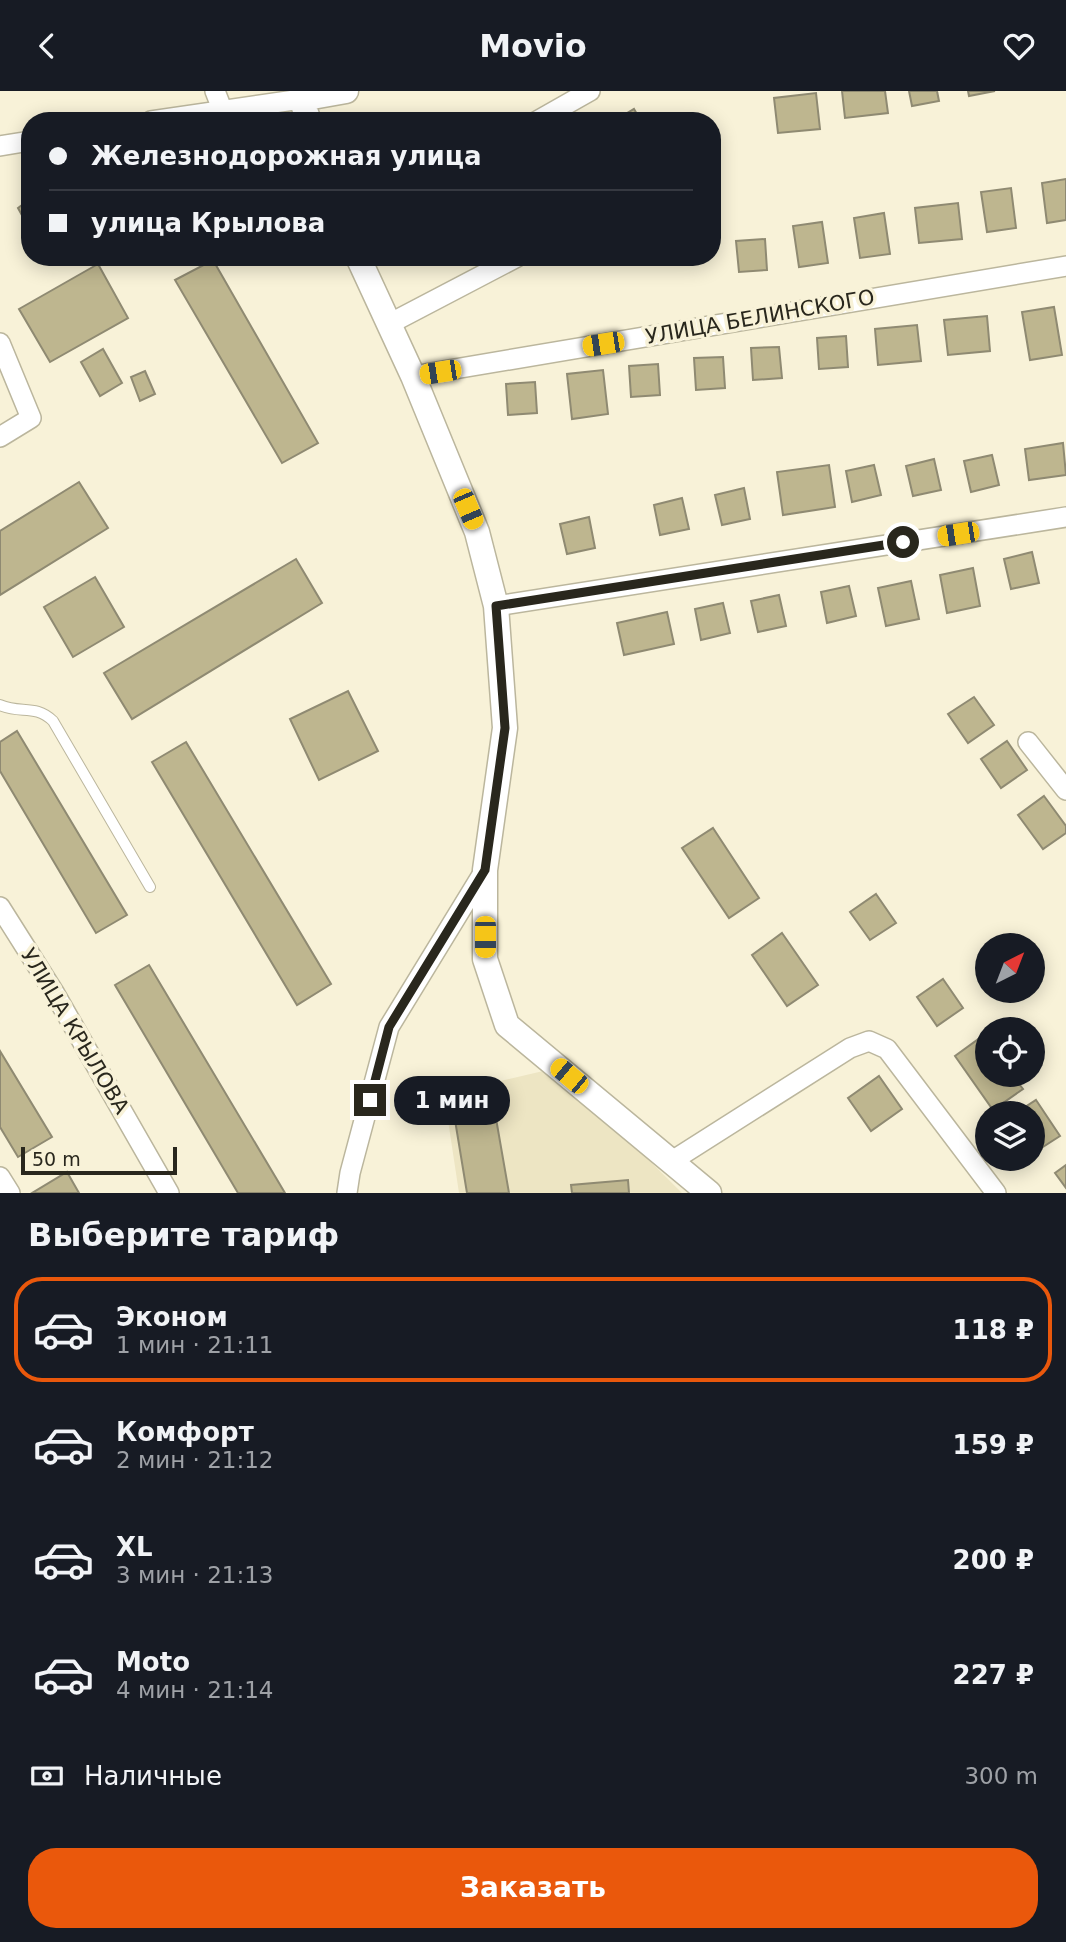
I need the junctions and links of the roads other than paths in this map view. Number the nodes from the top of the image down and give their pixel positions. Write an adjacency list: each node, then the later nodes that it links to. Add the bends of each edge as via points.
1 (346, 91): 4 (street)
2 (590, 91): 6 (street)
3 (219, 100): 4 (street); 5 (street)
4 (305, 110)
5 (180, 112)
6 (553, 112)
7 (21, 142): 8 (street)
8 (0, 146)
9 (363, 266): 12 (street)
10 (500, 266): 12 (street)
11 (1066, 266): 14 (street, УЛИЦА БЕЛИНСКОГО)
12 (389, 324): 14 (street)
13 (0, 343): 15 (street, via 31,418)
14 (413, 376): 17 (street, via 477,532)
15 (0, 437)
16 (1066, 517): 17 (street)
17 (496, 606): 21 (street, via 505,728)
18 (0, 705): 22 (lane, via 43,712 53,721)
19 (1027, 742): 20 (street)
20 (1066, 790)
21 (485, 870): 24 (street, via 485,959 507,1025); 28 (street, via 389,1027)
22 (150, 887)
23 (0, 907): 27 (street, УЛИЦА КРЫЛОВА)
24 (671, 1161): 29 (street); 30 (street, via 850,1048 869,1041 887,1049)
25 (0, 1177): 26 (street)
26 (10, 1193)
27 (169, 1193)
28 (347, 1193)
29 (709, 1193)
30 (996, 1193)

